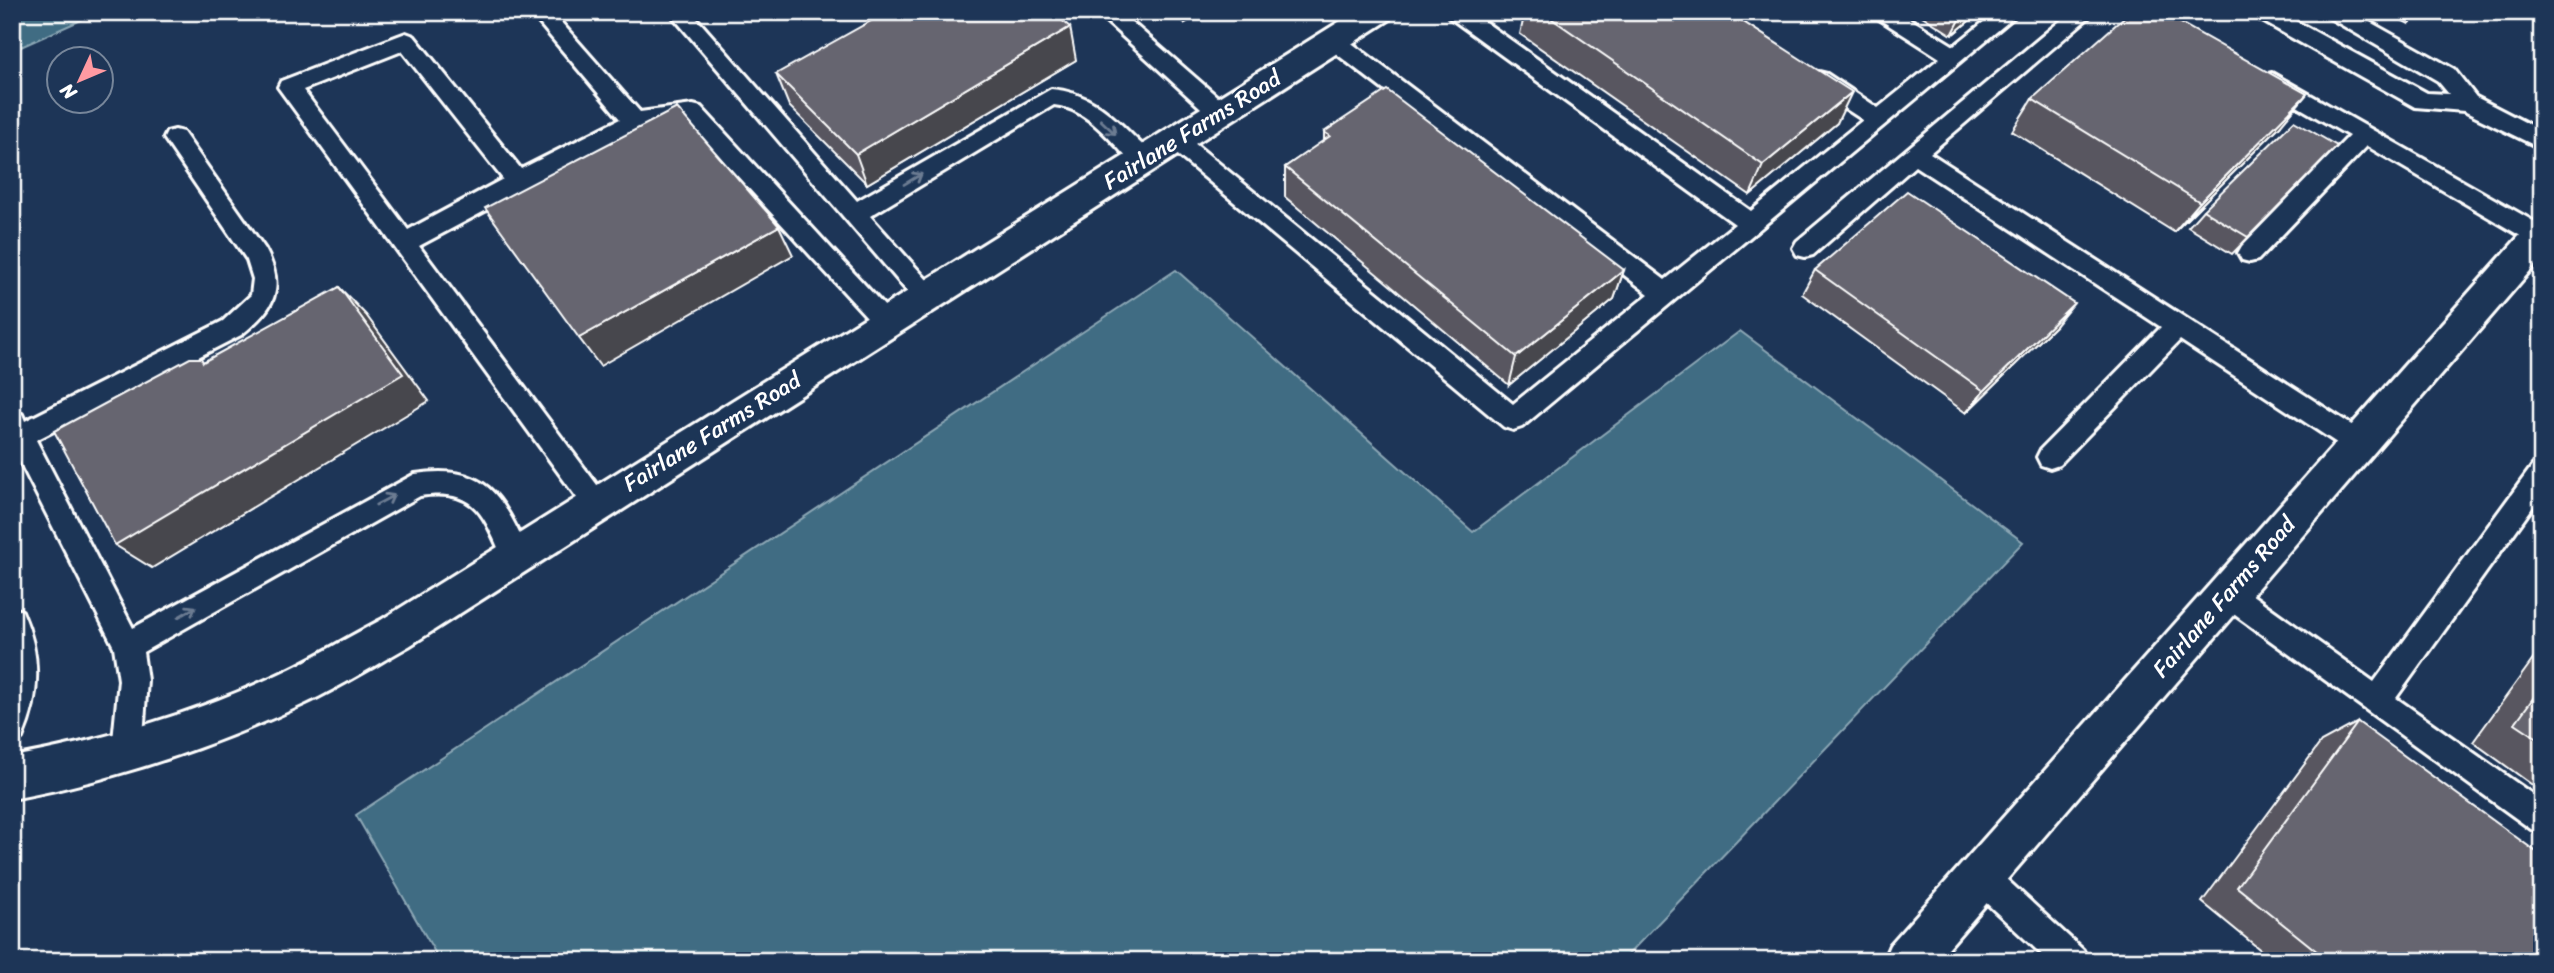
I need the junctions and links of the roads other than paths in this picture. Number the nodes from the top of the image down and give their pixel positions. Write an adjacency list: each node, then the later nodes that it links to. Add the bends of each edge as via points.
1 (540, 12): 18 (lane)
2 (679, 12): 26 (lane)
3 (1106, 12): 16 (lane)
4 (1378, 12): 11 (street, Fairlane Farms Road)
5 (1456, 12): 27 (lane)
6 (1883, 12): 12 (lane)
7 (2010, 12): 12 (lane)
8 (2085, 12): 23 (lane)
9 (2262, 12): 15 (lane, via 2423,101)
10 (2335, 12): 15 (lane, via 2446,75)
11 (1333, 40): 16 (street, Fairlane Farms Road); 32 (lane)
12 (1955, 57): 17 (lane)
13 (1798, 66): 17 (lane)
14 (2258, 74): 19 (lane)
15 (2468, 103): 22 (lane)
16 (1220, 112): 21 (street, Fairlane Farms Road)
17 (1878, 120): 27 (lane)
18 (635, 121): 25 (lane); 34 (lane, via 693,113)
19 (2364, 135): 28 (lane); 31 (lane)
20 (175, 138): 36 (lane, via 257,256 266,276 266,291 255,310 232,328)
21 (1175, 140): 24 (street, Fairlane Farms Road); 32 (lane, via 1513,419)
22 (2542, 141)
23 (1914, 154): 30 (lane); 35 (lane)
24 (1143, 160): 26 (lane, one-way to 24, via 1051,97 1066,96 1080,103); 33 (street, Fairlane Farms Road)
25 (518, 181): 29 (lane); 29 (lane, via 406,41 289,87)
26 (855, 214): 33 (lane)
27 (1752, 224): 32 (lane)
28 (2540, 234): 37 (street, Fairlane Farms Road)
29 (404, 243): 40 (lane)
30 (1805, 248)
31 (2250, 253)
32 (1666, 294)
33 (927, 297): 34 (street, Fairlane Farms Road)
34 (887, 322): 40 (street, Fairlane Farms Road)
35 (2178, 326): 37 (lane); 38 (lane)
36 (16, 428): 44 (lane)
37 (2358, 443): 42 (street, Fairlane Farms Road)
38 (2050, 457)
39 (2542, 473): 45 (lane)
40 (597, 506): 41 (street, Fairlane Farms Road)
41 (516, 556): 44 (lane, one-way to 41, via 415,485 456,481 475,489); 47 (street, Fairlane Farms Road, via 396,632 294,687 223,719)
42 (2227, 593): 45 (lane); 50 (street, Fairlane Farms Road)
43 (12, 620): 46 (lane, via 24,663 24,693)
44 (128, 646): 47 (lane, via 133,680)
45 (2377, 701): 49 (lane)
46 (12, 728)
47 (127, 751): 48 (street, Fairlane Farms Road)
48 (12, 778)
49 (2542, 820)
50 (1980, 876): 51 (street, Fairlane Farms Road); 52 (lane)
51 (1906, 961)
52 (2072, 961)

